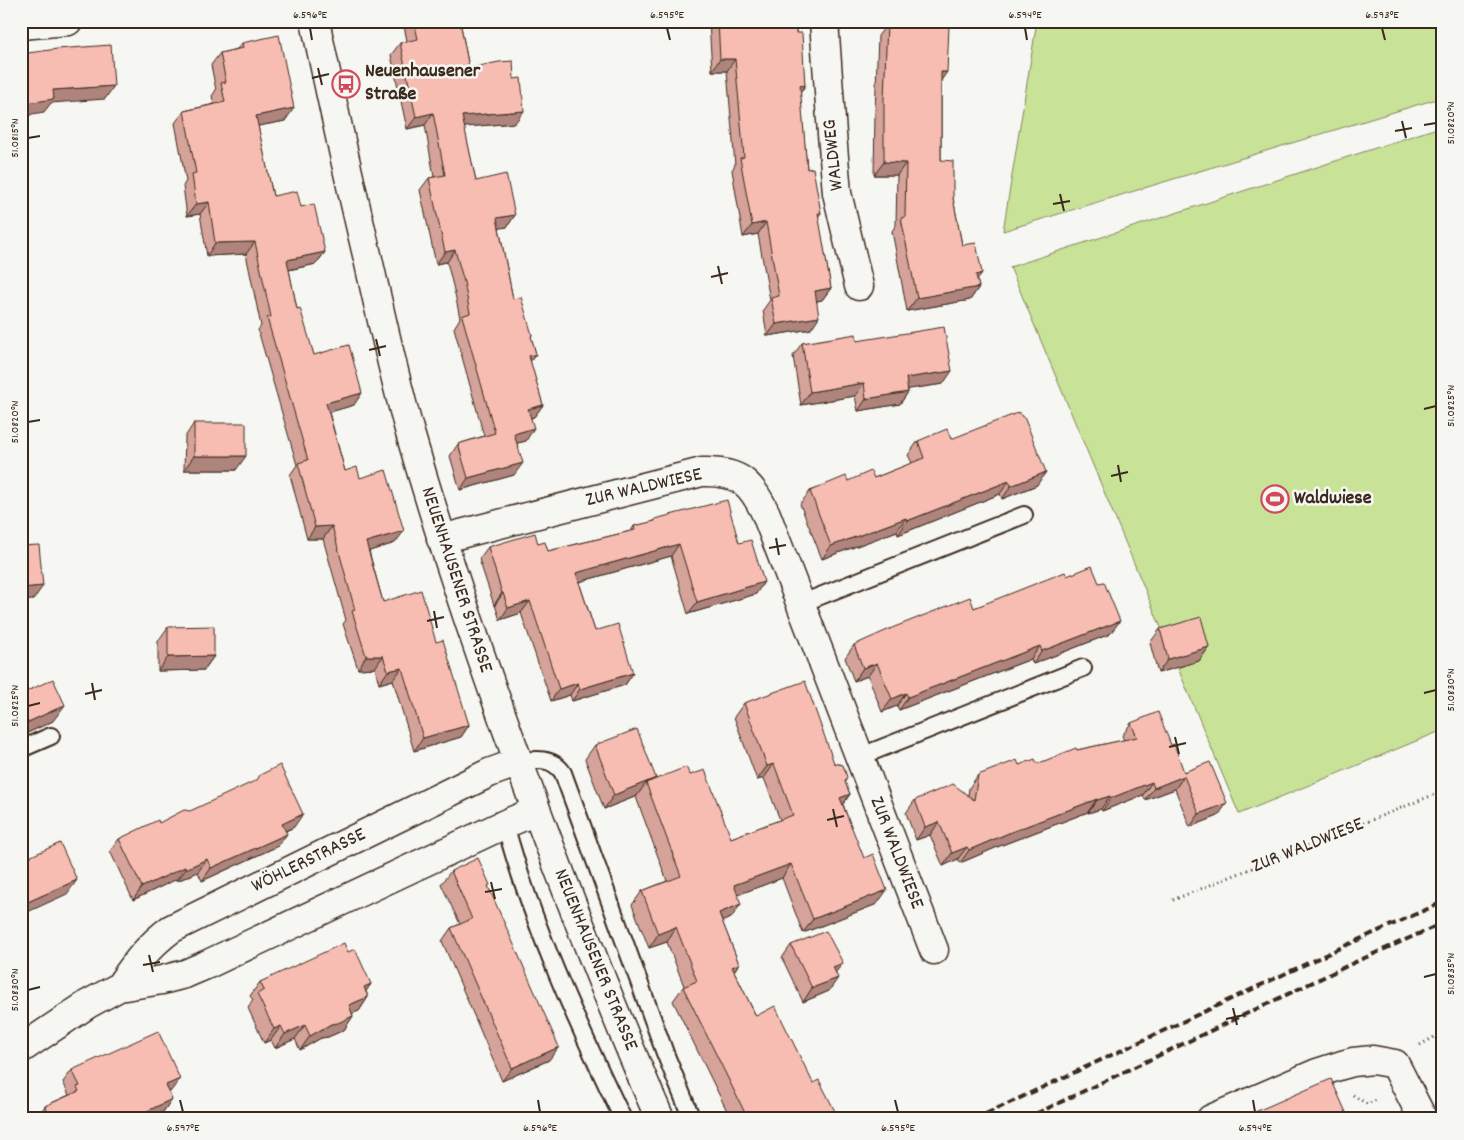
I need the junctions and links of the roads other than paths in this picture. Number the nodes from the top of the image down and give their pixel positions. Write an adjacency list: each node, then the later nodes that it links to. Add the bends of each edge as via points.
1 (68, 21): 4 (street)
2 (315, 21): 7 (street, NEUENHAUSENER STRASSE, via 389,352)
3 (824, 21): 5 (street, WALDWEG, via 837,193)
4 (21, 25)
5 (859, 286)
6 (1024, 515): 8 (lane)
7 (441, 538): 8 (street, ZUR WALDWIESE, via 702,472 725,473 751,487 761,504); 13 (street, NEUENHAUSENER STRASSE)
8 (800, 604): 12 (street, ZUR WALDWIESE)
9 (1083, 668): 12 (lane)
10 (51, 736): 11 (lane)
11 (21, 750)
12 (859, 757): 16 (street, ZUR WALDWIESE)
13 (519, 762): 14 (street, NEUENHAUSENER STRASSE); 17 (street, WÖHLERSTRASSE, via 171,928 143,954); 21 (lane, via 549,761 563,772)
14 (536, 811): 15 (street, WÖHLERSTRASSE); 20 (street, NEUENHAUSENER STRASSE)
15 (504, 824): 17 (street, WÖHLERSTRASSE, via 192,971); 19 (lane, via 521,881 556,973)
16 (934, 950)
17 (119, 987): 18 (street, WÖHLERSTRASSE)
18 (21, 1049)
19 (623, 1119)
20 (660, 1119)
21 (692, 1119)
22 (1211, 1119): 23 (street, via 1317,1073 1352,1062 1373,1060 1396,1064)
23 (1423, 1119)

